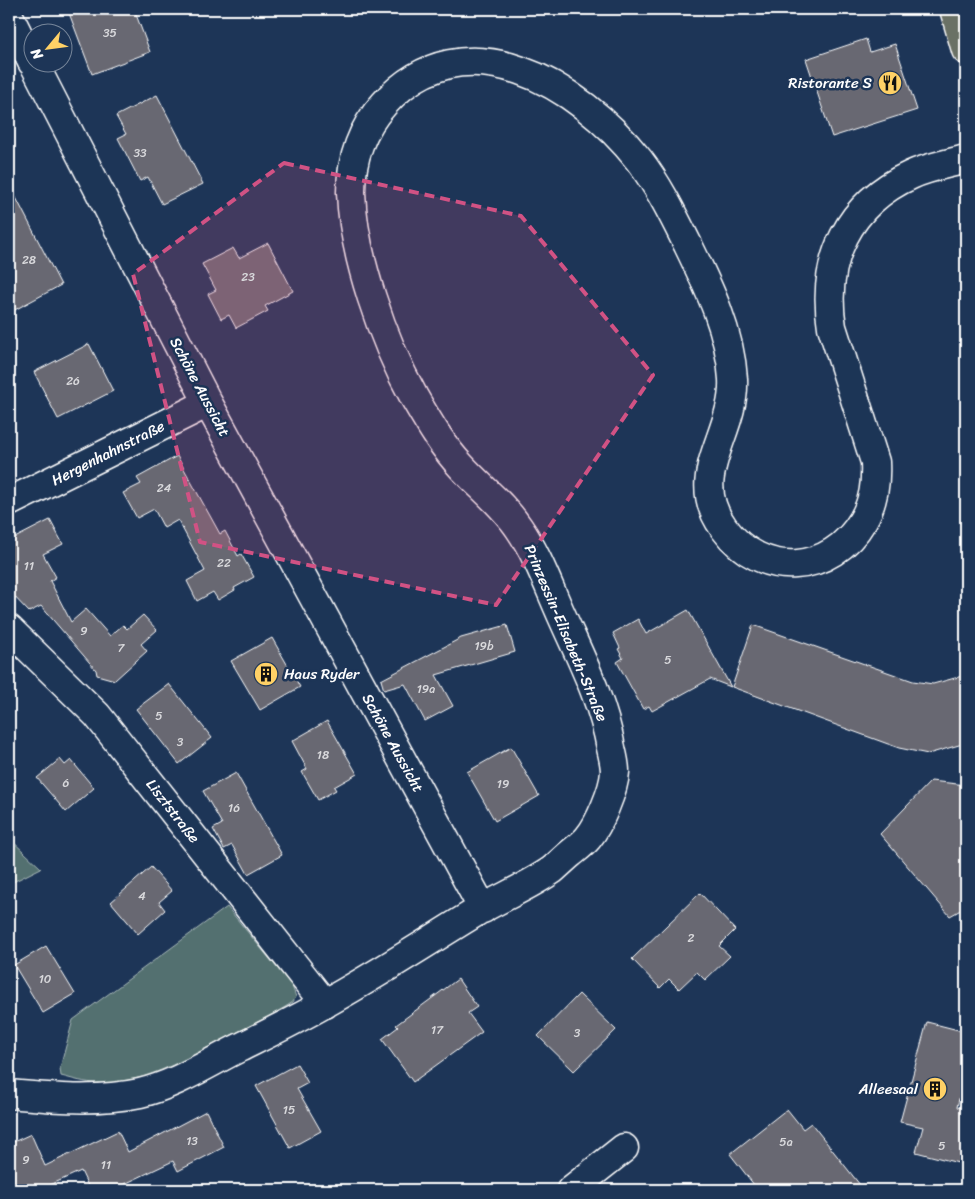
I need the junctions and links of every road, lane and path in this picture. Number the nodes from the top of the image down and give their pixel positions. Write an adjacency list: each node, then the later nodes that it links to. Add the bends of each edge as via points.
1 (954, 9): 4 (main road)
2 (12, 31): 3 (street, Schöne Aussicht)
3 (22, 46)
4 (966, 50)
5 (38, 72): 7 (street, Schöne Aussicht)
6 (966, 159): 10 (street, Prinzessin-Elisabeth-Straße, via 914,174 874,197 846,232 838,250 832,268 829,308 832,327 875,462 874,496 865,518 839,547 816,560 789,565 774,563 748,551 736,542 714,513 708,484 730,414 733,380 728,345 714,302 683,236 658,188 624,142 604,122 553,86 526,72 475,61 438,68 412,80 394,93 369,123 354,160 351,199 359,247 379,317 408,386 447,450 503,508 532,549 597,696 609,734 615,772 606,807 589,838 551,870)
7 (208, 403): 8 (street, Hergenhahnstraße); 10 (street, Schöne Aussicht)
8 (9, 502)
9 (9, 629): 11 (street, Lisztstraße, via 97,715)
10 (483, 909): 11 (street)
11 (325, 1004): 12 (street, via 175,1081 144,1092 83,1099)
12 (9, 1094)
13 (624, 1148): 14 (street)
14 (571, 1190)

